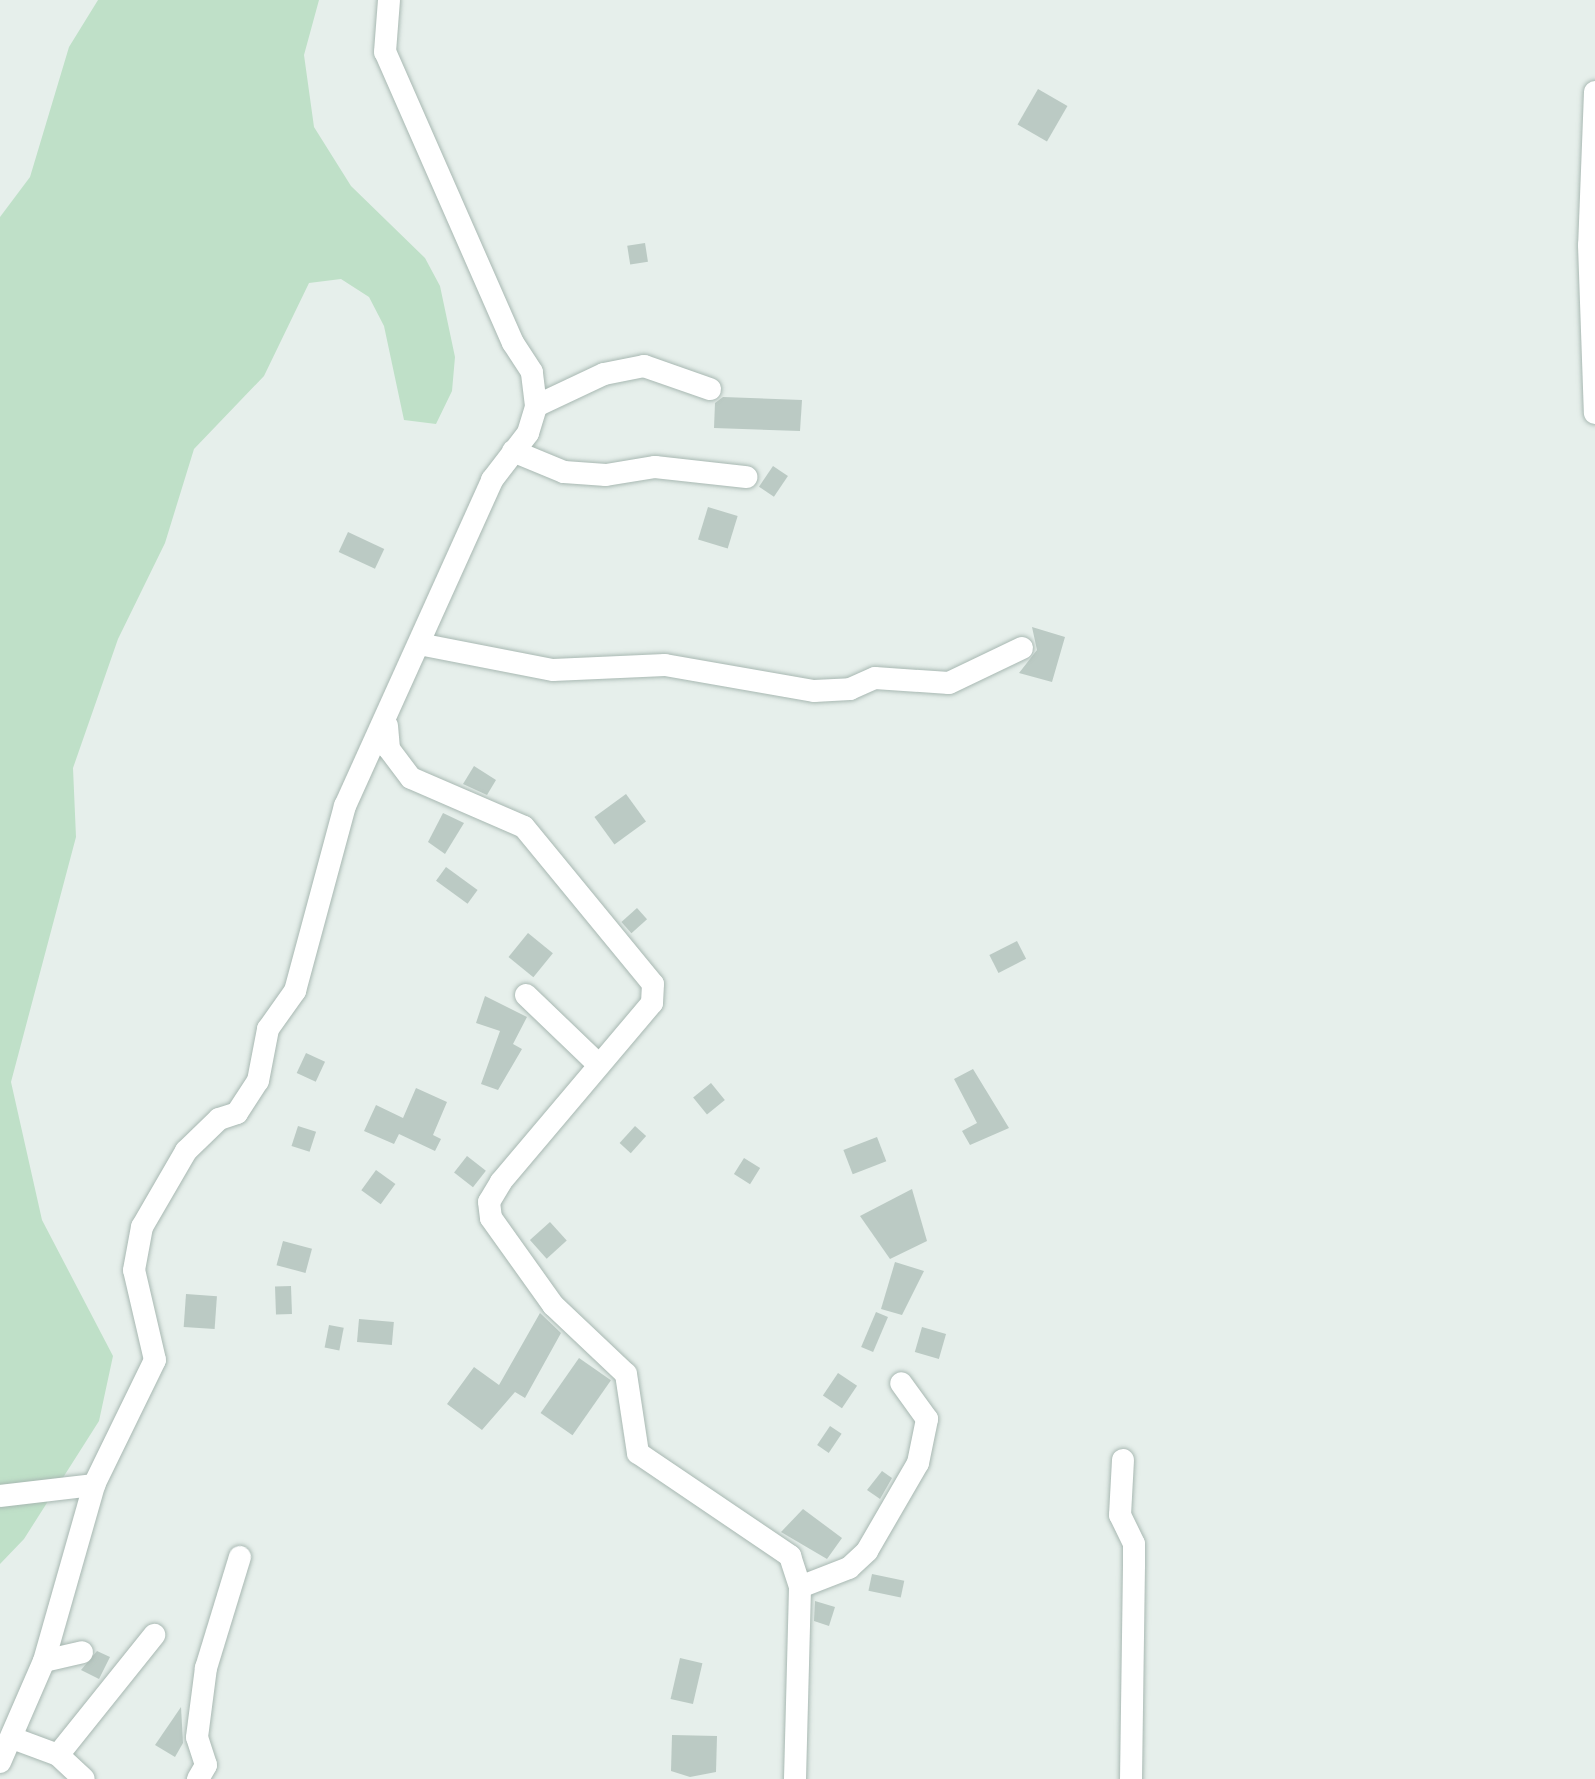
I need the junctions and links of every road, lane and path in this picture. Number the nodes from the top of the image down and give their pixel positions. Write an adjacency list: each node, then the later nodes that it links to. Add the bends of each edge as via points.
1 (389, 0): 5 (street, via 385,52 532,372)
2 (1595, 92): 3 (street)
3 (1593, 140): 6 (street)
4 (710, 388): 5 (street, via 644,366 604,374)
5 (536, 406): 7 (street, via 528,434)
6 (1595, 413)
7 (513, 451): 8 (street, via 564,472 606,475 655,467); 9 (street, via 492,480)
8 (746, 477)
9 (420, 644): 10 (street, via 553,670 665,666 814,691 850,689 875,678 950,683); 11 (street)
10 (1022, 648)
11 (386, 726): 13 (street, via 389,749 410,778 524,826 654,984 652,1003); 16 (street, via 345,806 295,991 268,1029 258,1081 237,1112 219,1119 186,1151 142,1227 134,1270 155,1360)
12 (526, 995): 13 (street)
13 (598, 1064): 19 (street, via 501,1182 489,1202 491,1218 553,1306 626,1374 638,1452 790,1556)
14 (901, 1383): 19 (street, via 926,1419 918,1463 867,1552 849,1568)
15 (1123, 1460): 29 (street, via 1120,1515 1134,1544)
16 (94, 1485): 17 (street); 22 (street)
17 (0, 1496)
18 (240, 1557): 27 (street, via 206,1668 197,1737 206,1765)
19 (800, 1586): 28 (street)
20 (154, 1635): 24 (street)
21 (82, 1652): 22 (street)
22 (44, 1662): 23 (street)
23 (15, 1739): 24 (street); 25 (street)
24 (58, 1754): 26 (street)
25 (0, 1762)
26 (84, 1779)
27 (198, 1779)
28 (795, 1779)
29 (1130, 1779)

